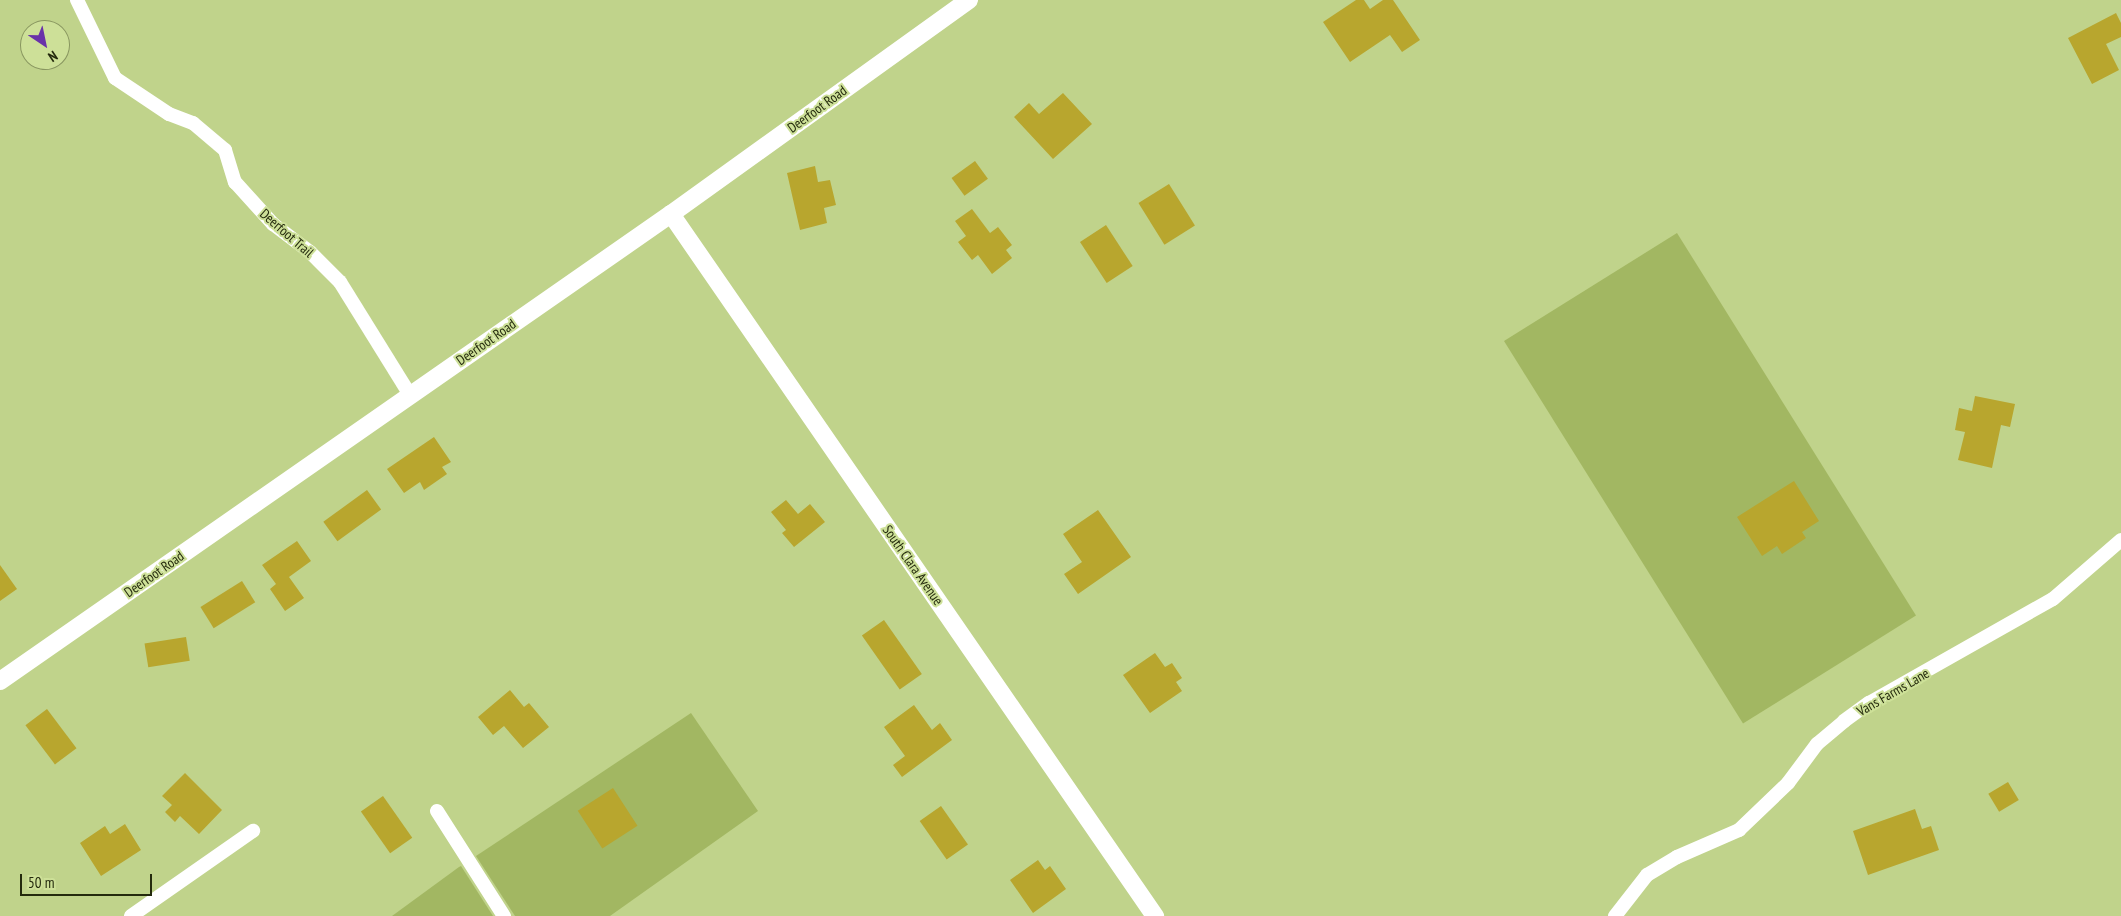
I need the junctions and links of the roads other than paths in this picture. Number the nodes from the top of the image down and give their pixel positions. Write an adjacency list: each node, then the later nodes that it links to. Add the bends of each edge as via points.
1 (77, 0): 4 (street, Deerfoot Trail, via 115,78 169,114 193,123 225,150 235,182 273,224 310,252 340,282)
2 (969, 0): 3 (street, Deerfoot Road)
3 (671, 214): 4 (street, Deerfoot Road); 11 (street, South Clara Avenue)
4 (410, 396): 6 (street, Deerfoot Road)
5 (2121, 540): 12 (street, Vans Farms Lane, via 2053,599 1868,703 1818,744 1788,783 1739,830 1677,857 1647,875)
6 (0, 680)
7 (437, 812): 10 (street)
8 (253, 831): 9 (street)
9 (131, 916)
10 (504, 916)
11 (1155, 916)
12 (1615, 916)

